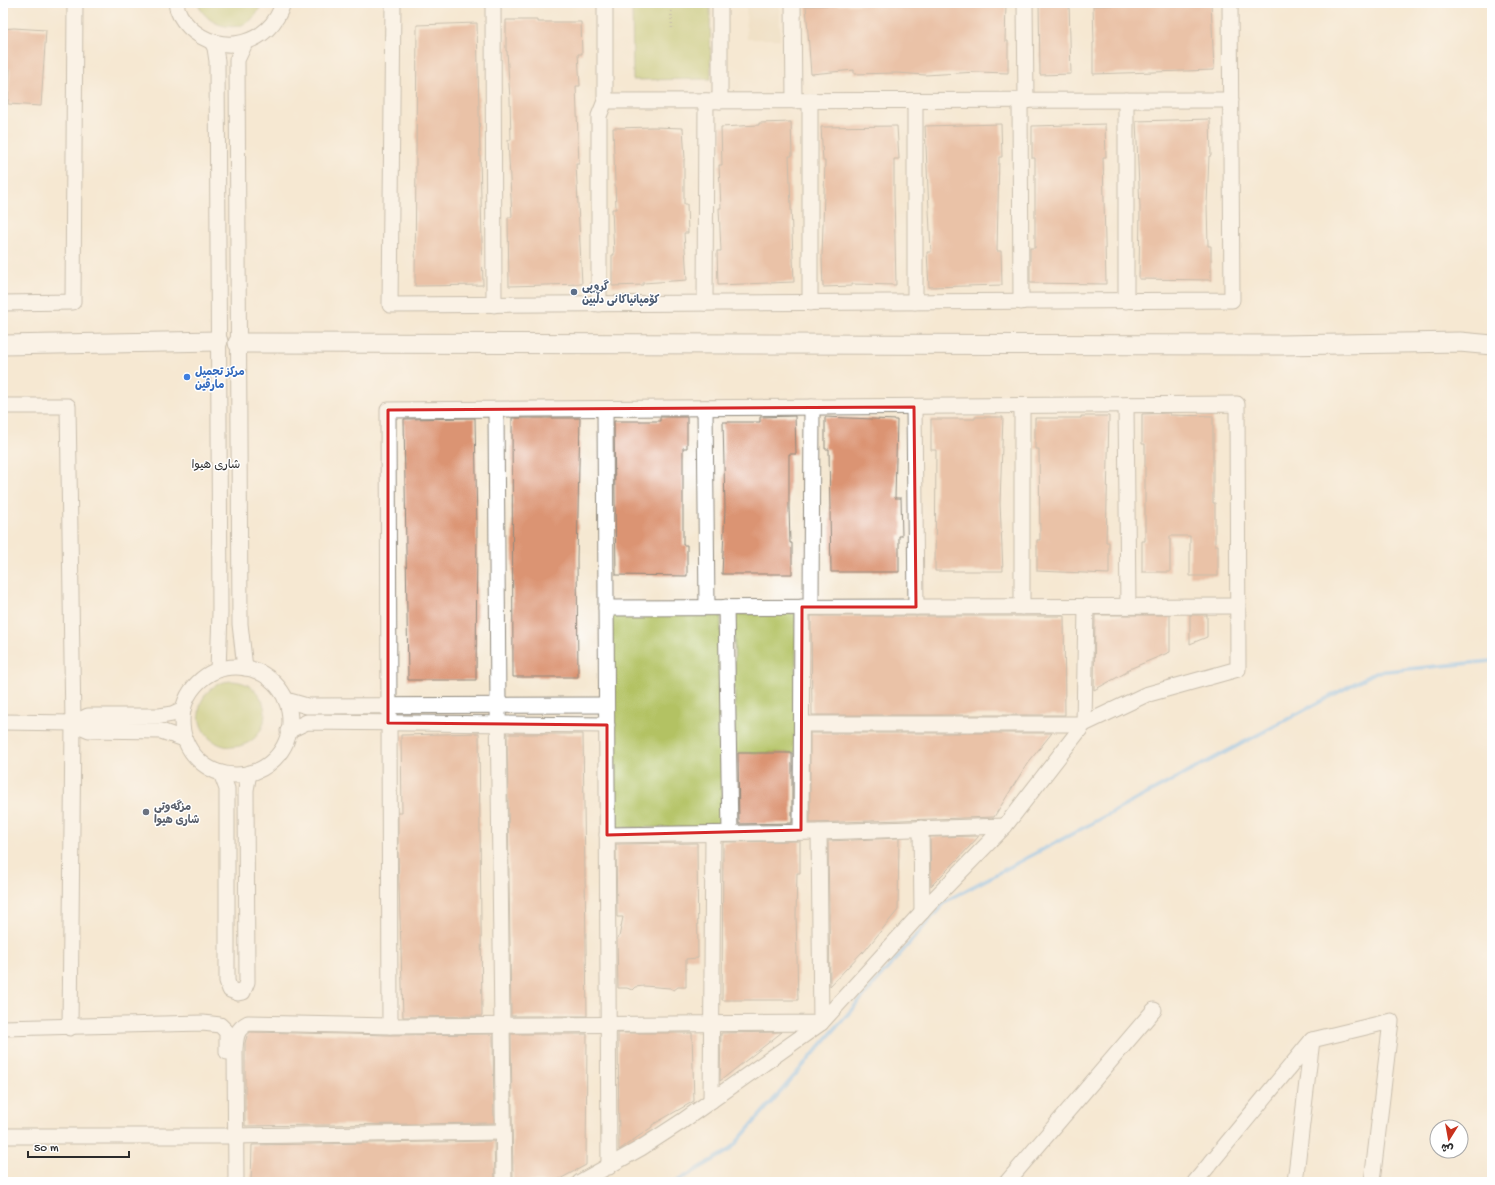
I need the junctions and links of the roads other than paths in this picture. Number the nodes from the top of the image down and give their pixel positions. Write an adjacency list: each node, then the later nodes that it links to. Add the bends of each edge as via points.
1 (75, 3): 22 (street, via 73,302)
2 (284, 3): 12 (street, via 275,21 262,35)
3 (393, 3): 28 (street, via 390,305)
4 (493, 3): 28 (street)
5 (605, 3): 15 (street)
6 (720, 3): 16 (street)
7 (793, 3): 17 (street)
8 (1025, 3): 20 (street)
9 (1230, 3): 14 (street)
10 (175, 4): 11 (street, via 188,26)
11 (212, 42): 12 (street, via 228,45); 29 (street, via 217,61)
12 (245, 43): 30 (street, via 237,60)
13 (1126, 100): 14 (street); 20 (street); 21 (street)
14 (1231, 100): 21 (street, via 1232,300)
15 (605, 101): 16 (street); 27 (street, via 599,116)
16 (713, 101): 17 (street); 25 (street)
17 (794, 101): 18 (street)
18 (810, 101): 19 (street); 26 (street)
19 (915, 101): 20 (street); 23 (street)
20 (1023, 101): 24 (street)
21 (1126, 301): 24 (street)
22 (3, 302)
23 (915, 302): 24 (street); 26 (street)
24 (1021, 302)
25 (705, 303): 26 (street); 27 (street)
26 (810, 303)
27 (599, 304): 28 (street)
28 (494, 305)
29 (218, 341): 32 (street); 51 (street)
30 (238, 343): 31 (street); 50 (street, via 240,624)
31 (1487, 343)
32 (3, 344)
33 (1126, 405): 35 (street); 42 (street); 43 (street, via 1238,404)
34 (3, 406): 58 (street, via 68,406)
35 (1022, 406): 36 (street); 48 (street)
36 (914, 407): 38 (street); 47 (street)
37 (705, 408): 38 (street); 39 (street); 44 (street)
38 (812, 408): 46 (street)
39 (605, 409): 40 (street); 49 (street)
40 (496, 410): 54 (street, via 388,410); 55 (street)
41 (1086, 606): 42 (street); 48 (street); 62 (street)
42 (1128, 606): 43 (street)
43 (1238, 606): 62 (street, via 1238,669 1145,695)
44 (707, 607): 45 (street); 49 (street)
45 (726, 607): 46 (street); 73 (street)
46 (807, 607): 47 (street); 61 (street)
47 (916, 607): 48 (street)
48 (1022, 607)
49 (606, 608): 53 (street)
50 (245, 668): 51 (street); 52 (street, via 263,674 273,682)
51 (218, 670): 56 (street, via 196,685)
52 (286, 700): 54 (street, via 307,706); 64 (street, via 290,724)
53 (606, 705): 55 (street); 63 (street)
54 (388, 706): 55 (street); 59 (street)
55 (498, 706): 60 (street)
56 (183, 709): 58 (street, via 160,716 88,716); 65 (street, via 181,724)
57 (3, 722): 58 (street)
58 (73, 723): 65 (street, via 89,730 161,730); 85 (street)
59 (388, 723): 60 (street); 64 (street, via 308,722); 83 (street)
60 (498, 724): 63 (street); 82 (street)
61 (802, 724): 62 (street); 72 (street)
62 (1084, 724): 70 (street)
63 (607, 725): 76 (street)
64 (288, 731): 67 (street, via 280,752 271,762)
65 (184, 739): 66 (street, via 199,760)
66 (221, 773): 67 (street); 68 (street)
67 (249, 773): 69 (street)
68 (227, 790): 69 (street, via 230,785 237,784); 69 (street, via 227,981 230,990 238,993 243,992 247,982)
69 (246, 790)
70 (1005, 826): 71 (street); 77 (street)
71 (921, 828): 74 (street); 77 (street)
72 (801, 830): 73 (street); 74 (street)
73 (730, 832): 75 (street)
74 (819, 832): 79 (street)
75 (713, 834): 76 (street); 81 (street)
76 (607, 835): 80 (street)
77 (922, 912): 79 (street)
78 (1154, 1010): 96 (street)
79 (821, 1023): 81 (street); 87 (street)
80 (608, 1024): 81 (street); 82 (street); 91 (street)
81 (711, 1024): 87 (street)
82 (501, 1025): 83 (street); 88 (street)
83 (390, 1026): 90 (street, via 257,1022 240,1027 236,1036)
84 (3, 1028): 85 (street)
85 (70, 1028): 90 (street, via 203,1023 220,1025 227,1032)
86 (1312, 1040): 97 (street); 98 (street); 99 (street, via 1391,1021)
87 (711, 1101): 91 (street, via 641,1148)
88 (503, 1132): 90 (street); 94 (street)
89 (3, 1136): 90 (street)
90 (231, 1136): 92 (street); 93 (street)
91 (609, 1166): 95 (street)
92 (228, 1182)
93 (236, 1182)
94 (504, 1182)
95 (580, 1182)
96 (1007, 1182)
97 (1195, 1182)
98 (1295, 1182)
99 (1372, 1182)

